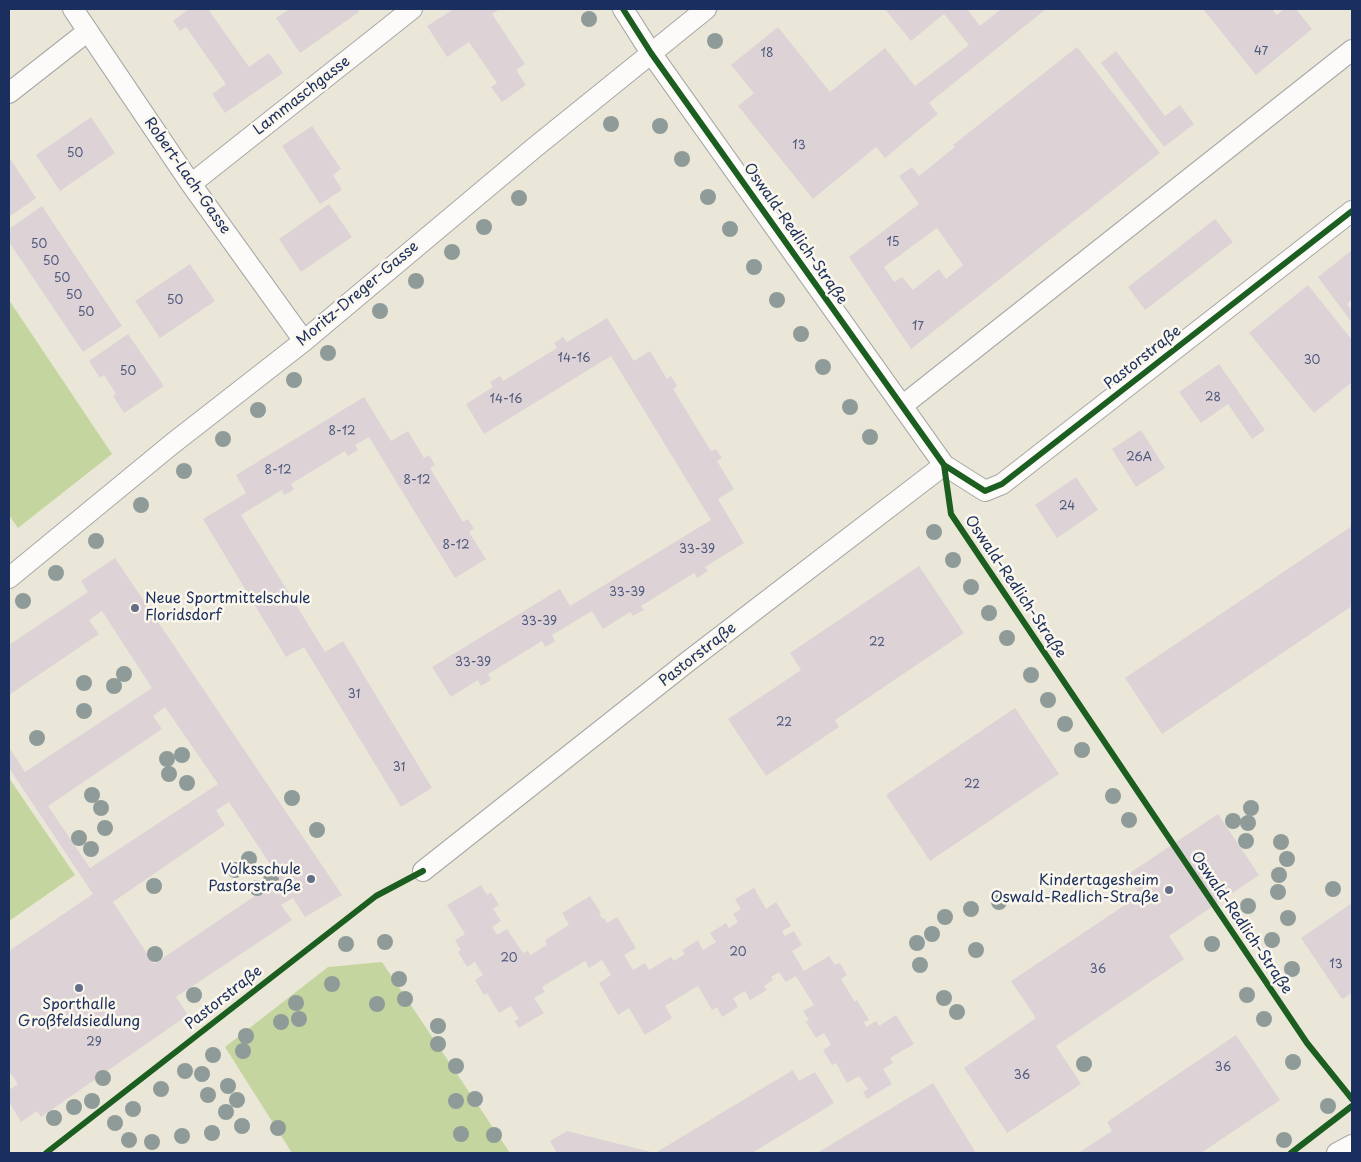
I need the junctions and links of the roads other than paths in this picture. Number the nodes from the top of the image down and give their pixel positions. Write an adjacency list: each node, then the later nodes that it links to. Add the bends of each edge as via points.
1 (73, 9): 5 (street, Robert-Lach-Gasse)
2 (412, 9): 9 (street, Lammaschgasse)
3 (623, 9): 7 (street, Oswald-Redlich-Straße)
4 (706, 9): 7 (street, Moritz-Dreger-Gasse)
5 (88, 32): 8 (street); 9 (street, Robert-Lach-Gasse)
6 (1352, 50): 12 (street)
7 (651, 53): 11 (street, Moritz-Dreger-Gasse); 12 (street, Oswald-Redlich-Straße)
8 (9, 92)
9 (192, 184): 11 (street, Robert-Lach-Gasse)
10 (1352, 211): 13 (street, Pastorstraße, via 1002,484 985,491)
11 (304, 340): 14 (street, Moritz-Dreger-Gasse)
12 (902, 406): 13 (street, Oswald-Redlich-Straße)
13 (944, 465): 15 (street, Pastorstraße)
14 (9, 578)
15 (423, 871)
16 (1352, 1145): 17 (street)
17 (1337, 1153)

